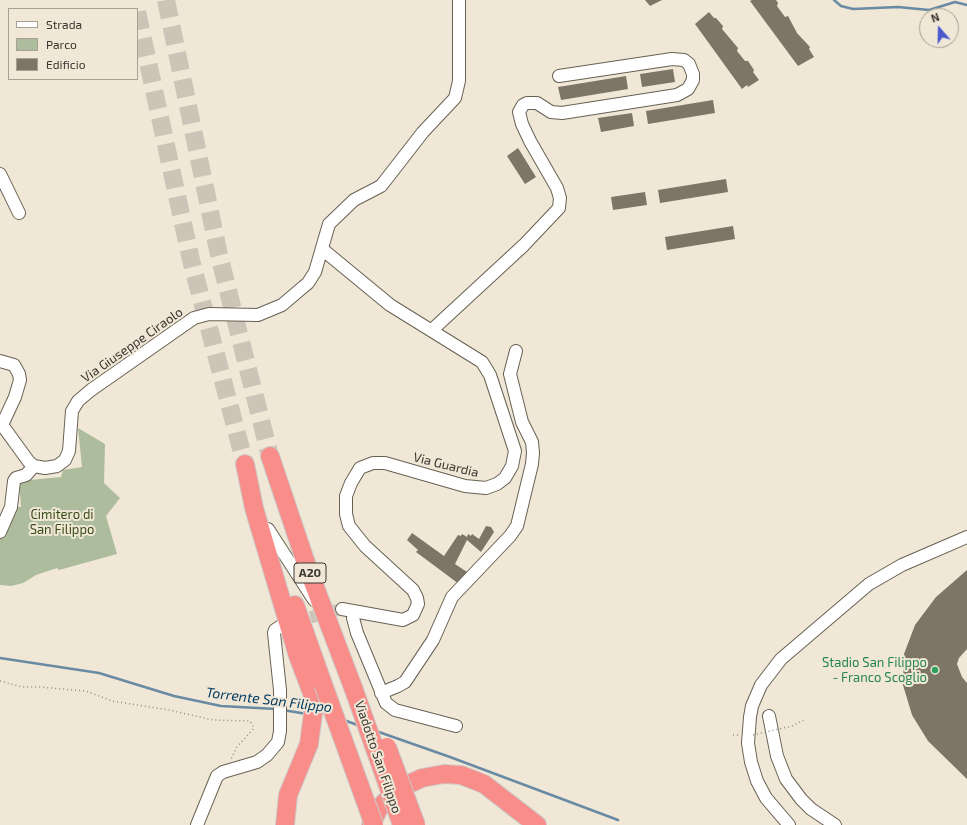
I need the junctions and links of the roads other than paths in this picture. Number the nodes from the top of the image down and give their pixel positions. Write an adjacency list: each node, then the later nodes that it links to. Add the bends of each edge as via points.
1 (459, 0): 5 (street, via 460,81 455,98 381,186 354,200 332,221)
2 (559, 76): 6 (street, via 672,59 684,60 689,64 693,74 688,89 677,95 562,113 552,112 537,103 523,105 519,112 522,124 557,188 559,208 524,245)
3 (0, 174): 4 (street)
4 (19, 213)
5 (322, 249): 6 (street, Via Guardia, via 390,305); 13 (street, Via Giuseppe Ciraolo, via 312,278 282,305 253,316 209,314 194,318 91,390 78,401 72,411 65,460 51,468)
6 (432, 330): 9 (street, Via Guardia, via 478,358)
7 (516, 352): 10 (street)
8 (0, 361): 11 (street, via 14,365 20,380 15,397)
9 (488, 370): 10 (street); 21 (street, Via Guardia, via 514,444 515,456 512,466 505,478 497,484 478,488 385,463 373,463 360,468 346,496 349,526 365,546 413,590 418,601 413,615 403,620)
10 (510, 374): 26 (street, via 522,422 533,448 532,464 517,526 452,597 433,640 405,682 398,686)
11 (1, 424): 13 (street, via 25,458)
12 (270, 456): 14 (highway, A20)
13 (34, 466): 17 (street, via 26,475 16,478 11,507)
14 (278, 481): 15 (highway, A20); 26 (highway, via 300,523)
15 (292, 521): 19 (street); 22 (highway, A20)
16 (268, 529): 19 (street); 24 (highway, A20); 25 (highway, A20, via 246,464 254,508 298,656)
17 (0, 532)
18 (967, 537): 36 (street, via 897,567 869,584 782,659 762,685 750,717 748,743 751,762 766,798)
19 (298, 576): 22 (street); 24 (street)
20 (342, 609): 21 (street, Via Guardia)
21 (354, 612): 26 (street)
22 (329, 623): 26 (highway, A20)
23 (281, 626): 29 (street, via 274,634 280,690 278,742 267,755 252,764 220,774 215,780)
24 (304, 630): 25 (highway, A20)
25 (318, 688): 30 (highway, via 309,744 290,788); 32 (highway, Viadotto San Filippo / A20, bridge)
26 (367, 691): 28 (street, via 395,710); 33 (highway, Viadotto San Filippo / A20, bridge); 34 (highway, bridge)
27 (769, 716): 37 (street, via 775,750 786,779 811,809)
28 (456, 726)
29 (197, 825)
30 (286, 825)
31 (371, 825): 35 (highway, via 379,808 398,789 422,778 444,774 461,775 484,784)
32 (374, 825)
33 (402, 825)
34 (416, 825)
35 (537, 825)
36 (789, 825)
37 (835, 825)

